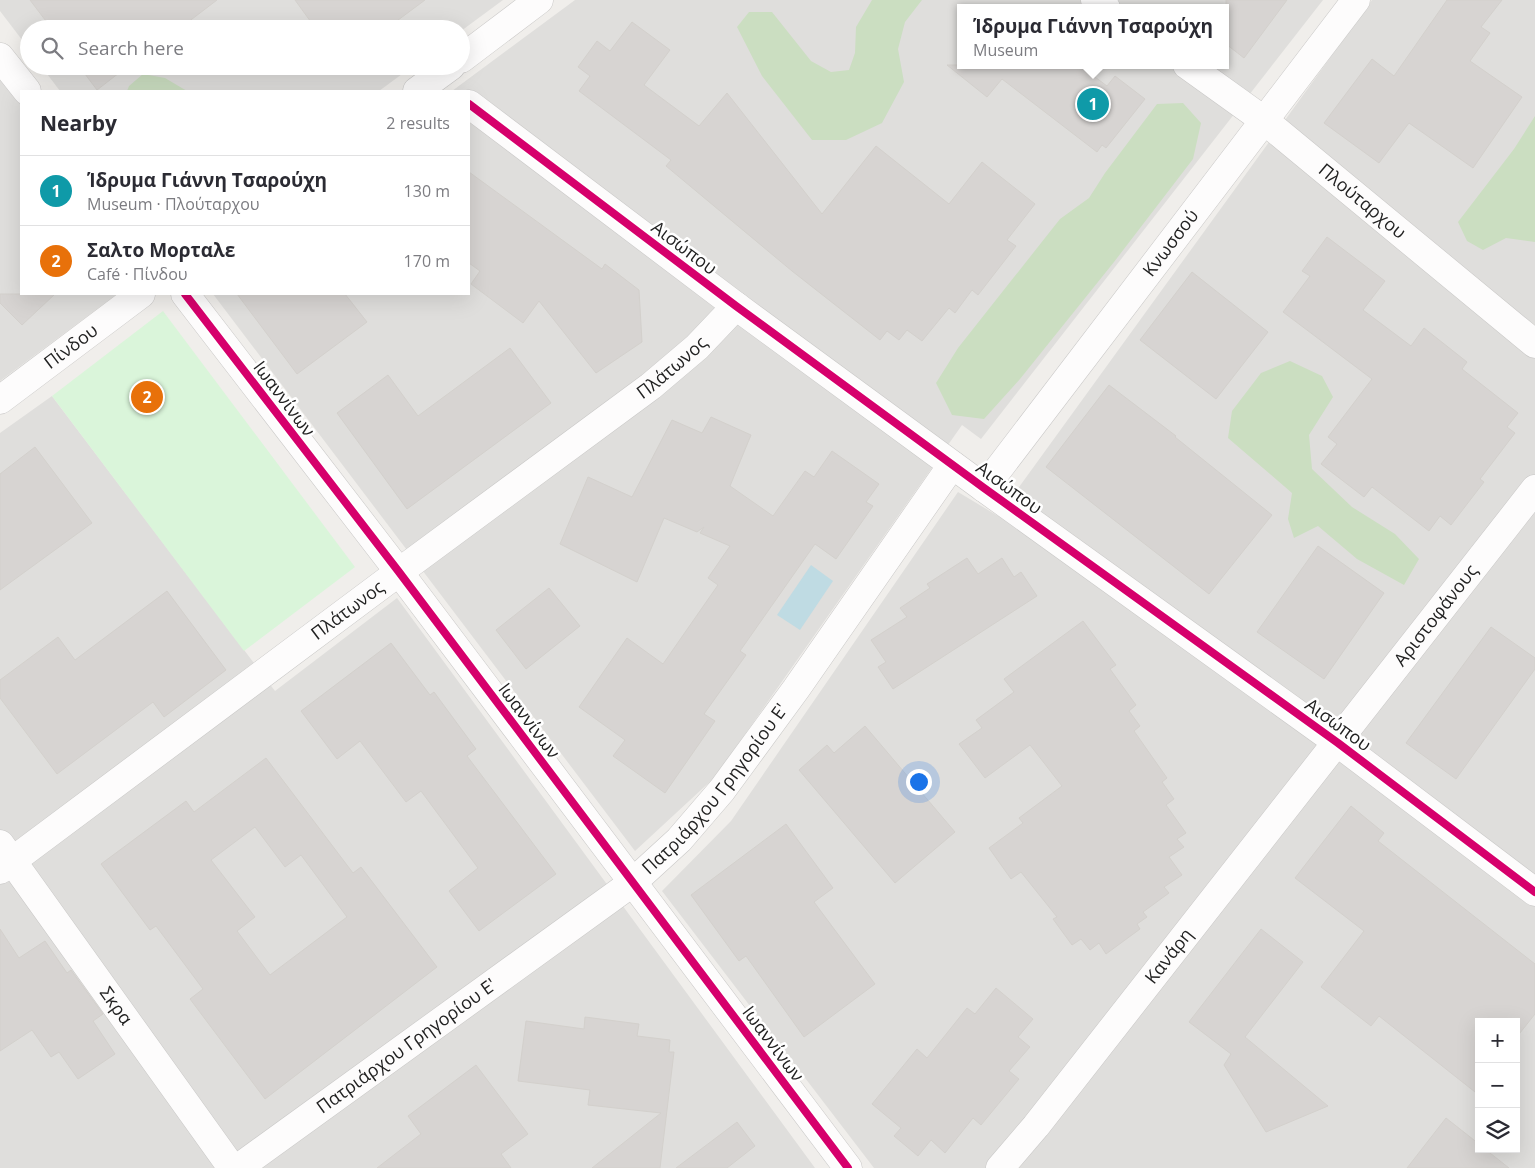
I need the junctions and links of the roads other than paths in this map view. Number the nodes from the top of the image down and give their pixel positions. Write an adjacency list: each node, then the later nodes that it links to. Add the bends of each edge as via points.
1 (538, 0): 3 (street)
2 (1356, 0): 8 (street, Κνωσσού)
3 (470, 52)
4 (0, 57): 6 (street)
5 (1193, 69): 8 (street, Πλούταρχου)
6 (26, 90)
7 (470, 105): 11 (street, Αισώπου)
8 (1265, 120): 12 (street, Πλούταρχου); 15 (street, Κνωσσού)
9 (140, 295): 13 (street, Πίνδου)
10 (186, 295): 17 (street, Ιωαννίνων)
11 (736, 306): 14 (street, Αισώπου); 17 (street, Πλάτωνος, via 671,371)
12 (1535, 344)
13 (0, 400)
14 (952, 465): 15 (street, Αισώπου); 20 (street, Πατριάρχου Γρηγορίου Ε', via 722,790 679,840)
15 (984, 488): 18 (street, Αισώπου)
16 (1535, 489): 18 (street, Αριστοφάνους)
17 (399, 572): 19 (street, Πλάτωνος); 20 (street, Ιωαννίνων)
18 (1338, 743): 21 (street, Αισώπου); 25 (street, Κανάρη)
19 (4, 858): 22 (street, Σκρα)
20 (632, 883): 23 (street, Πατριάρχου Γρηγορίου Ε'); 24 (street, Ιωαννίνων)
21 (1535, 892)
22 (232, 1168)
23 (238, 1168)
24 (848, 1168)
25 (1000, 1168)

